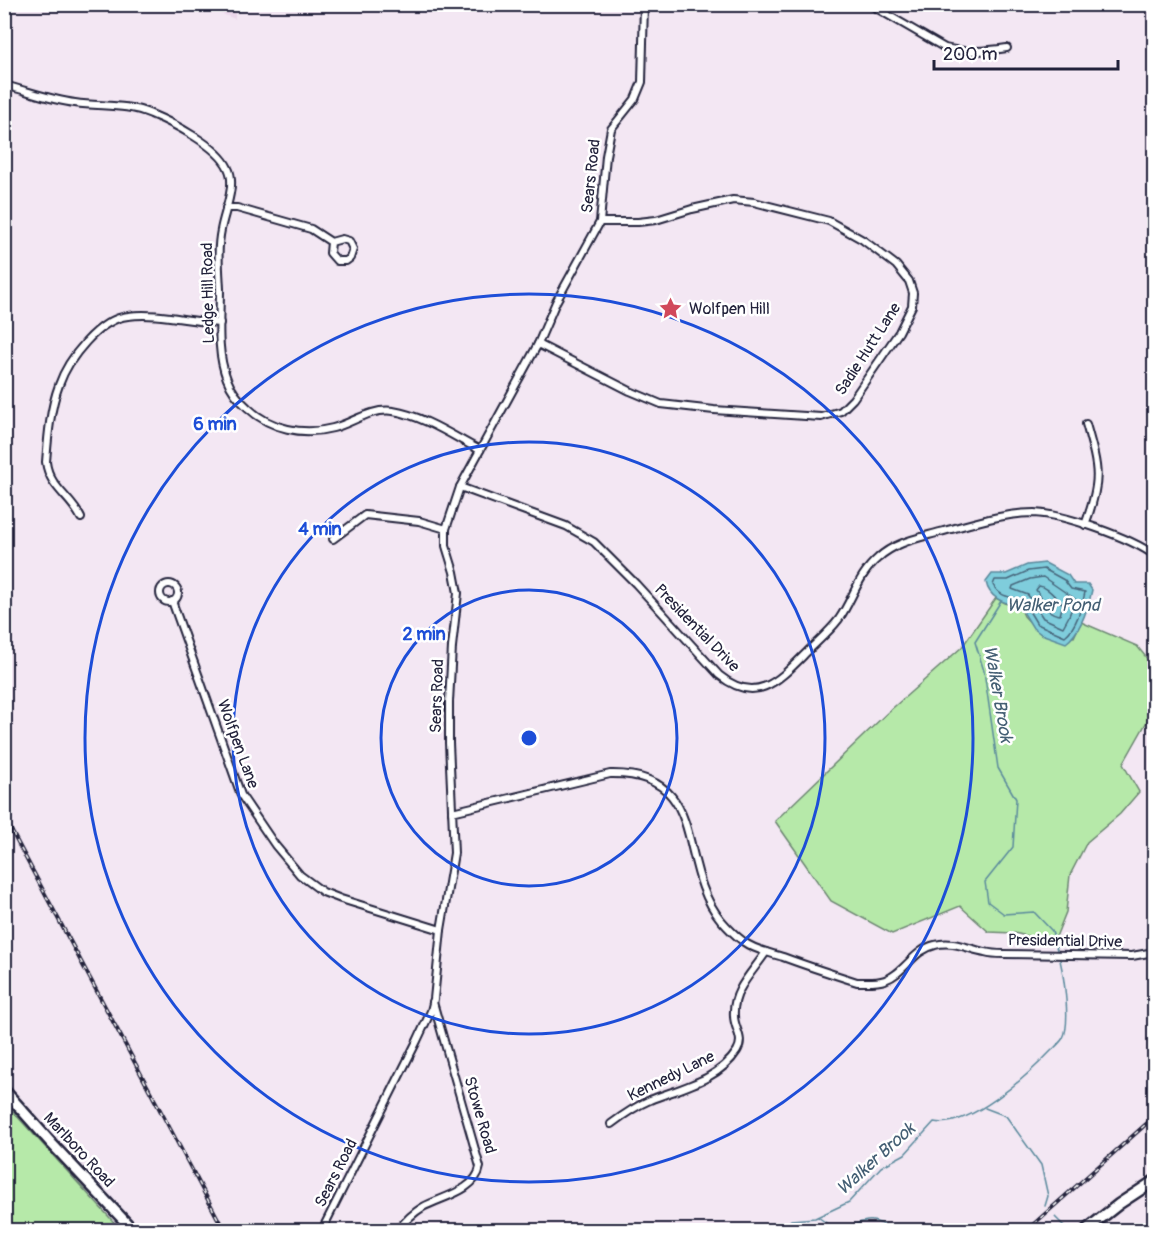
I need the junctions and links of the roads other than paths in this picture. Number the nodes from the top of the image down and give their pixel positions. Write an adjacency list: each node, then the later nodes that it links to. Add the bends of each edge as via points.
1 (644, 4): 6 (street, Sears Road, via 642,82 635,99 611,128)
2 (869, 4): 3 (street, via 945,48)
3 (1007, 48)
4 (4, 85): 5 (street, Ledge Hill Road, via 75,103 136,108 182,130 208,146 228,168 231,177)
5 (226, 208): 7 (street, via 311,229); 8 (street, Ledge Hill Road, via 219,254)
6 (600, 222): 9 (street, Sears Road); 9 (street, Sadie Hutt Lane, via 656,220 733,200 829,221 896,265 909,281 912,306 853,399 841,411 820,417 661,404)
7 (332, 242)
8 (220, 323): 11 (street, Ledge Hill Road, via 226,378 249,409 266,422 313,431 393,411 432,425); 13 (street, via 126,316 92,334 74,359 59,385 46,462 52,482)
9 (538, 344): 11 (street, Sears Road)
10 (1086, 424): 14 (street, via 1098,480)
11 (480, 450): 12 (street, Sears Road)
12 (460, 487): 14 (street, Presidential Drive, via 566,526 594,542 719,675 735,687 749,690 768,686 783,676 837,621 868,567 900,544 1020,514 1048,515); 15 (street, Sears Road)
13 (81, 518)
14 (1085, 525): 17 (street, Presidential Drive, via 1126,539)
15 (446, 529): 16 (street, via 419,521 365,515); 19 (street, Sears Road, via 446,546 458,593 449,684)
16 (333, 539)
17 (1155, 555)
18 (171, 601): 20 (street, Wolfpen Lane, via 245,803 275,845 300,875 332,896)
19 (452, 812): 20 (street, Sears Road, via 453,862); 21 (street, Presidential Drive, via 609,774 650,780 668,792 682,811 705,892 721,920 745,943)
20 (441, 930): 23 (street, Sears Road)
21 (766, 952): 22 (street, Presidential Drive, via 857,982 873,983 890,978 923,949 944,943 1004,954 1132,956); 25 (street, Kennedy Lane, via 739,990 734,1016 741,1043 729,1061 706,1077 639,1106)
22 (1155, 952)
23 (433, 1001): 29 (street, Sears Road, via 417,1041); 30 (street, Stowe Road, via 480,1167 474,1181 421,1208)
24 (4, 1090): 28 (main road, Marlboro Road)
25 (611, 1124)
26 (1155, 1181): 27 (main road)
27 (1090, 1229)
28 (133, 1230)
29 (322, 1230)
30 (398, 1230)

